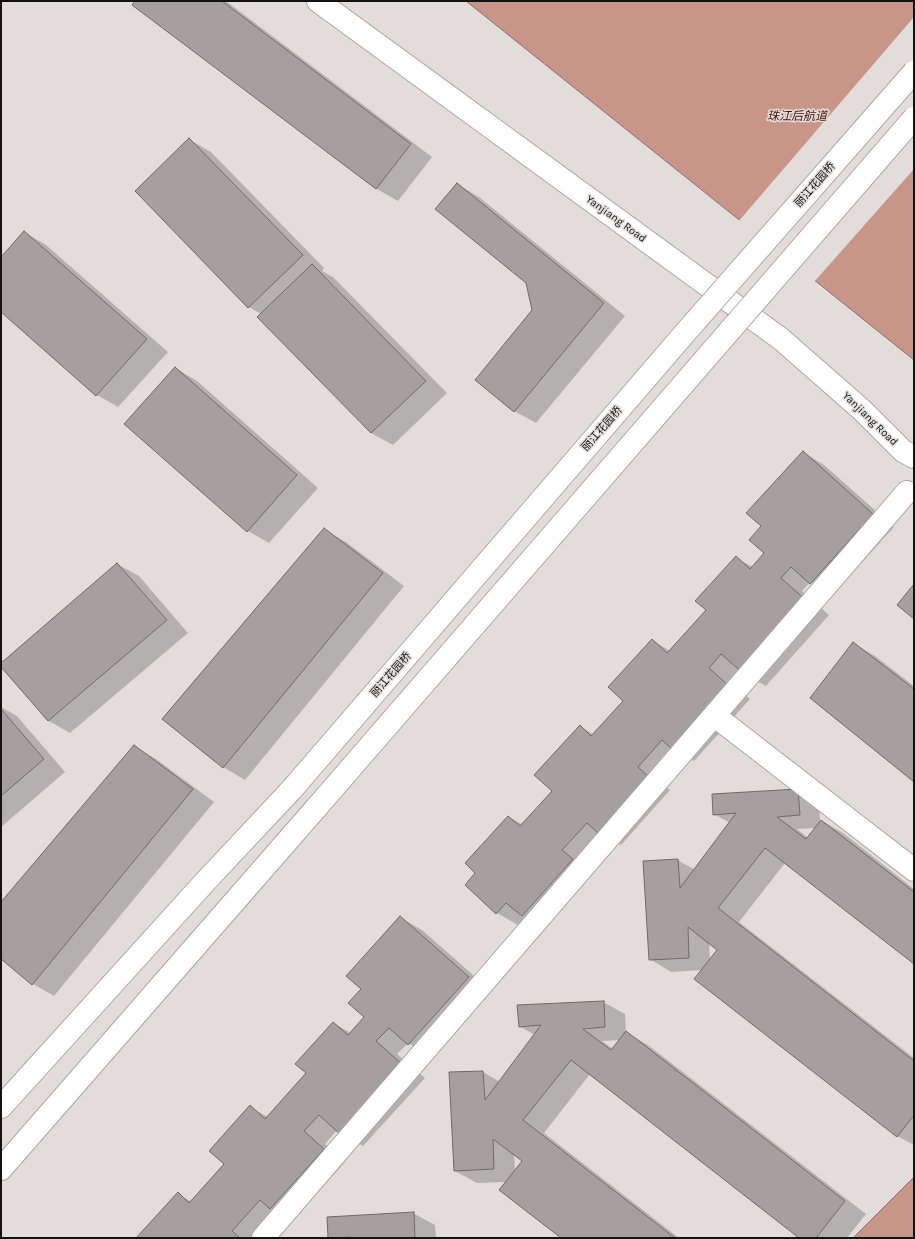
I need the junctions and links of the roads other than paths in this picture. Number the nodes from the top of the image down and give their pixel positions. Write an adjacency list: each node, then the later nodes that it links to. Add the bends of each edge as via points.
1 (318, 1): 4 (street, Yanjiang Road, via 781,339)
2 (914, 72): 9 (street, 丽江花园桥, bridge, via 684,333 293,788)
3 (914, 118): 10 (street, bridge)
4 (908, 454): 5 (street, Yanjiang Road)
5 (914, 471)
6 (907, 492): 7 (street)
7 (715, 716): 8 (street); 11 (street)
8 (914, 870)
9 (1, 1107)
10 (1, 1169)
11 (263, 1238)

